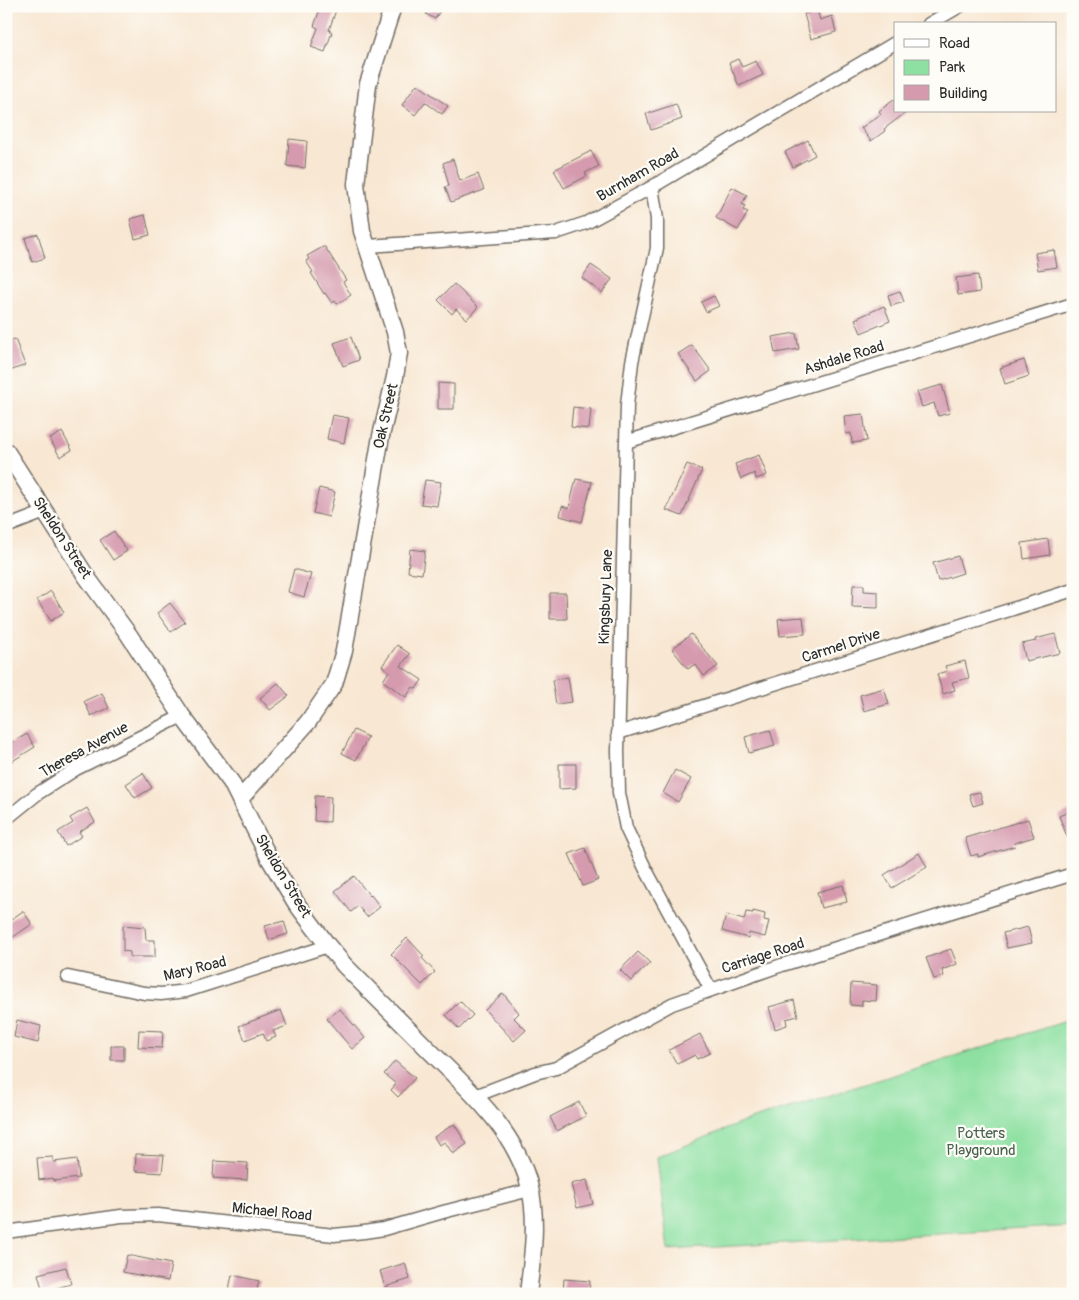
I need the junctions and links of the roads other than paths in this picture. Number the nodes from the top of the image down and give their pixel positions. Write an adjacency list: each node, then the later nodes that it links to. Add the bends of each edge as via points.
1 (393, 6): 6 (street, Oak Street, via 368,84 361,132 356,184 362,231)
2 (960, 6): 3 (street)
3 (932, 22)
4 (894, 44): 5 (street, Burnham Road)
5 (652, 187): 6 (street, Burnham Road, via 586,223 556,233); 8 (street, Kingsbury Lane, via 657,248 632,362)
6 (368, 246): 15 (street, Oak Street, via 395,332 398,353 380,436 344,651 334,684 308,722)
7 (1073, 304): 8 (street, Ashdale Road)
8 (626, 442): 14 (street, Kingsbury Lane)
9 (6, 451): 10 (street, Sheldon Street)
10 (45, 512): 11 (street); 13 (street, Sheldon Street)
11 (6, 527)
12 (1073, 590): 14 (street, Carmel Drive)
13 (182, 716): 15 (street, Sheldon Street, via 232,782); 16 (street, Theresa Avenue, via 76,769)
14 (618, 733): 20 (street, Kingsbury Lane, via 619,793 626,828)
15 (240, 799): 18 (street, Sheldon Street, via 269,858 296,903)
16 (6, 819)
17 (1073, 874): 20 (street, Carriage Road)
18 (328, 946): 19 (street, Mary Road, via 186,991 161,994); 21 (street, Sheldon Street)
19 (68, 976)
20 (711, 990): 21 (street, Carriage Road, via 672,1004 556,1068)
21 (475, 1096): 22 (street, Sheldon Street, via 512,1144)
22 (530, 1190): 23 (street, Michael Road, via 364,1232 334,1234 158,1215 121,1216); 24 (street, Sheldon Street, via 534,1230)
23 (6, 1232)
24 (528, 1294)

